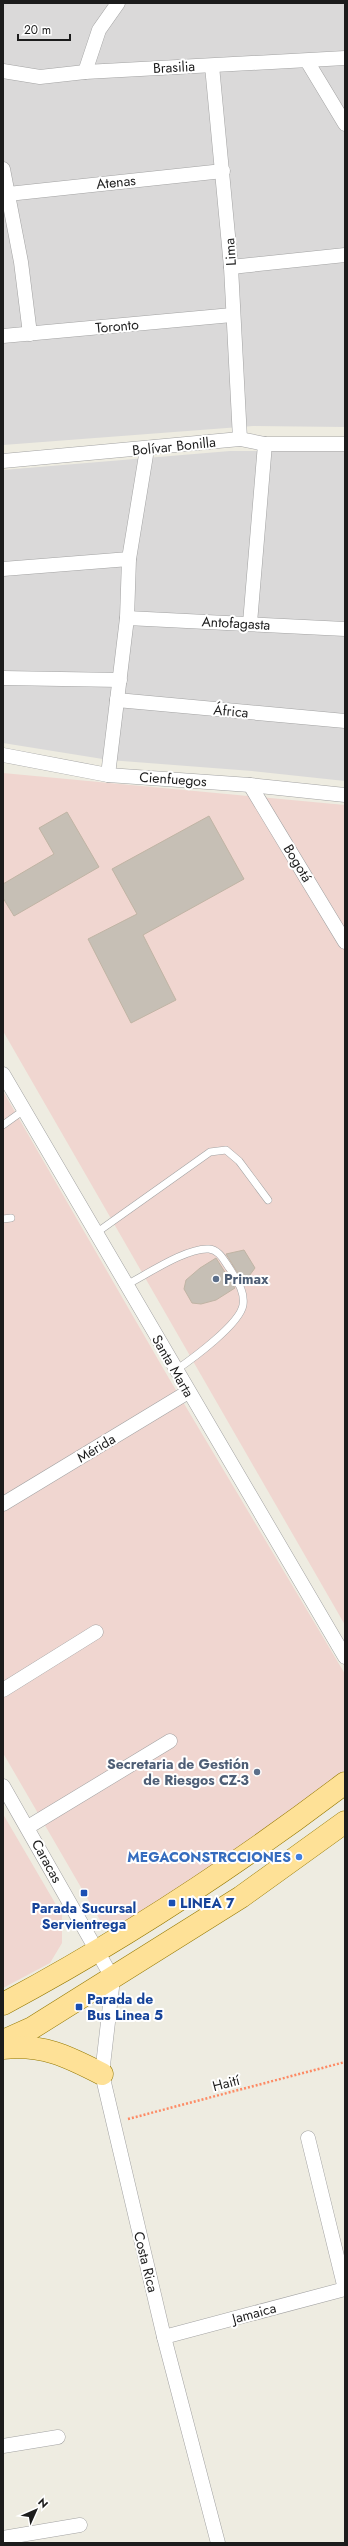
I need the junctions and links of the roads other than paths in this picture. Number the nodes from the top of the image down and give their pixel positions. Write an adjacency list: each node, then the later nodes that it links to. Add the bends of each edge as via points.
1 (118, 3): 6 (street, via 99,30)
2 (345, 58): 3 (street, Brasilia)
3 (307, 61): 4 (street, Brasilia); 7 (street)
4 (212, 66): 6 (street, Brasilia); 9 (street, Lima)
5 (3, 71): 6 (street, Brasilia, via 40,77)
6 (85, 72)
7 (345, 124)
8 (3, 168): 10 (street)
9 (223, 171): 10 (street, Atenas); 12 (street, Lima)
10 (8, 194): 14 (street, via 21,262)
11 (345, 255): 12 (street)
12 (231, 267): 13 (street, Lima)
13 (232, 315): 14 (street, Toronto); 16 (street, Lima)
14 (30, 334): 15 (street, Toronto)
15 (3, 336)
16 (240, 439): 17 (street, Bolívar Bonilla); 19 (street, Bolívar Bonilla)
17 (265, 444): 18 (street, Bolívar Bonilla); 24 (street)
18 (345, 444)
19 (147, 449): 20 (street, Bolívar Bonilla); 21 (street)
20 (3, 461)
21 (129, 559): 22 (street); 23 (street)
22 (3, 570)
23 (127, 618): 24 (street, Antofagasta); 27 (street)
24 (250, 623): 25 (street, Antofagasta)
25 (345, 629)
26 (3, 678): 27 (street)
27 (120, 680): 28 (street)
28 (117, 700): 29 (street, África); 31 (street)
29 (345, 721)
30 (3, 755): 31 (street, Cienfuegos)
31 (108, 775): 32 (street, Cienfuegos)
32 (250, 785): 33 (street, Cienfuegos); 34 (street, Bogotá)
33 (345, 795)
34 (345, 942)
35 (3, 1074): 36 (street, Santa Marta)
36 (24, 1110): 37 (lane); 41 (street, Santa Marta)
37 (3, 1125)
38 (268, 1200): 41 (lane, via 239,1161 226,1150 210,1152)
39 (11, 1218): 40 (lane)
40 (3, 1219)
41 (96, 1232): 42 (street, Santa Marta)
42 (126, 1285): 43 (street, Santa Marta); 43 (lane, via 194,1250 210,1249 220,1254 242,1288 243,1307 231,1323 207,1348)
43 (176, 1371): 44 (street, Santa Marta)
44 (188, 1392): 45 (street, Mérida); 47 (street, Santa Marta)
45 (3, 1504)
46 (96, 1632): 48 (street)
47 (345, 1657)
48 (3, 1690)
49 (170, 1741): 53 (street)
50 (345, 1783): 54 (main road, via 222,1872)
51 (3, 1786): 53 (street, Caracas)
52 (345, 1822): 55 (main road, via 241,1897)
53 (28, 1828): 54 (street, Caracas)
54 (96, 1951): 55 (street, Caracas); 56 (main road)
55 (112, 1978): 57 (main road, via 32,2028); 59 (street, Costa Rica)
56 (3, 2004)
57 (3, 2041)
58 (3, 2048): 59 (main road, via 27,2046 68,2056)
59 (102, 2074): 62 (street, Costa Rica)
60 (308, 2138): 61 (street)
61 (345, 2289): 62 (street, Jamaica)
62 (164, 2337): 67 (street, Costa Rica)
63 (58, 2437): 64 (street)
64 (3, 2446)
65 (80, 2525): 66 (street)
66 (3, 2538)
67 (218, 2543)

